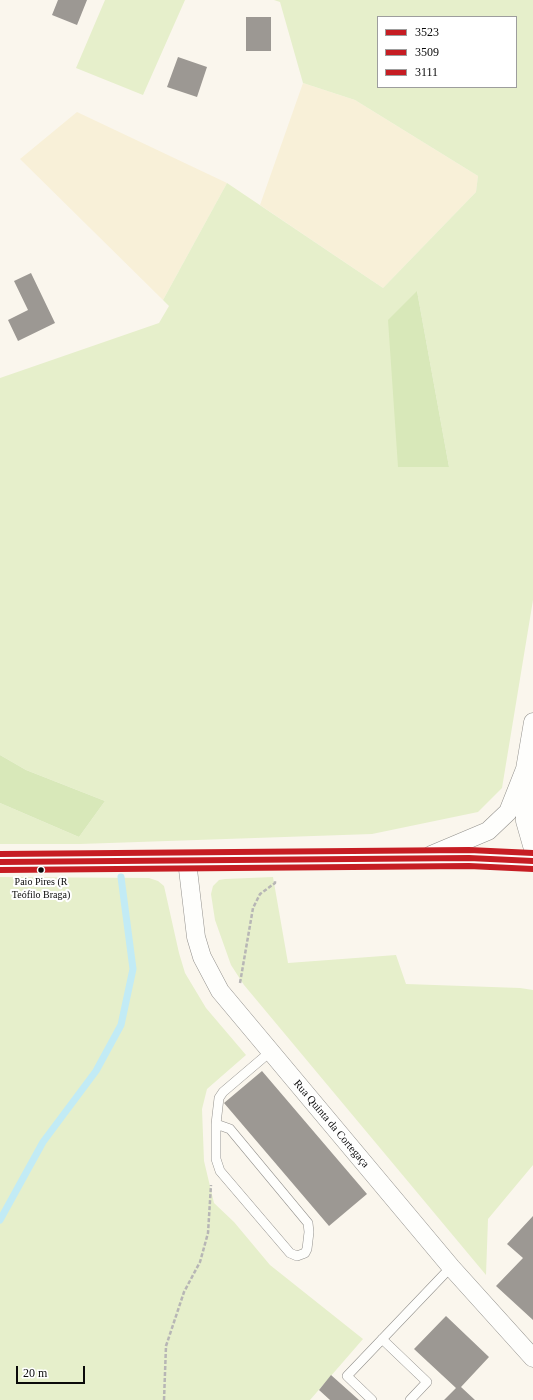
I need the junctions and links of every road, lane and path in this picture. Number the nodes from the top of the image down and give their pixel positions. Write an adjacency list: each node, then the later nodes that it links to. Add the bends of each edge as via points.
1 (533, 722): 2 (street)
2 (526, 769): 3 (street, via 525,821); 4 (street, via 508,812 488,831)
3 (533, 849)
4 (421, 859): 5 (street); 6 (street)
5 (274, 860): 7 (street); 9 (path, via 275,883 260,894 253,908)
6 (533, 860)
7 (187, 861): 8 (street); 9 (street, Rua Quinta da Cortegaça, via 192,914 202,957 212,978)
8 (0, 862)
9 (235, 1011): 10 (street, Rua Quinta da Cortegaça)
10 (270, 1052): 11 (lane, via 223,1092 219,1098); 13 (street, Rua Quinta da Cortegaça)
11 (216, 1124): 12 (lane); 12 (lane, via 230,1129 308,1223 308,1249 305,1253 297,1256 290,1253 220,1171)
12 (217, 1164): 16 (path, via 210,1185 208,1233 200,1262 184,1292 166,1346)
13 (451, 1267): 14 (lane); 15 (street, Rua Quinta da Cortegaça)
14 (382, 1340): 17 (lane, via 347,1376); 18 (lane, via 427,1382)
15 (533, 1358)
16 (164, 1400)
17 (372, 1400)
18 (410, 1400)

